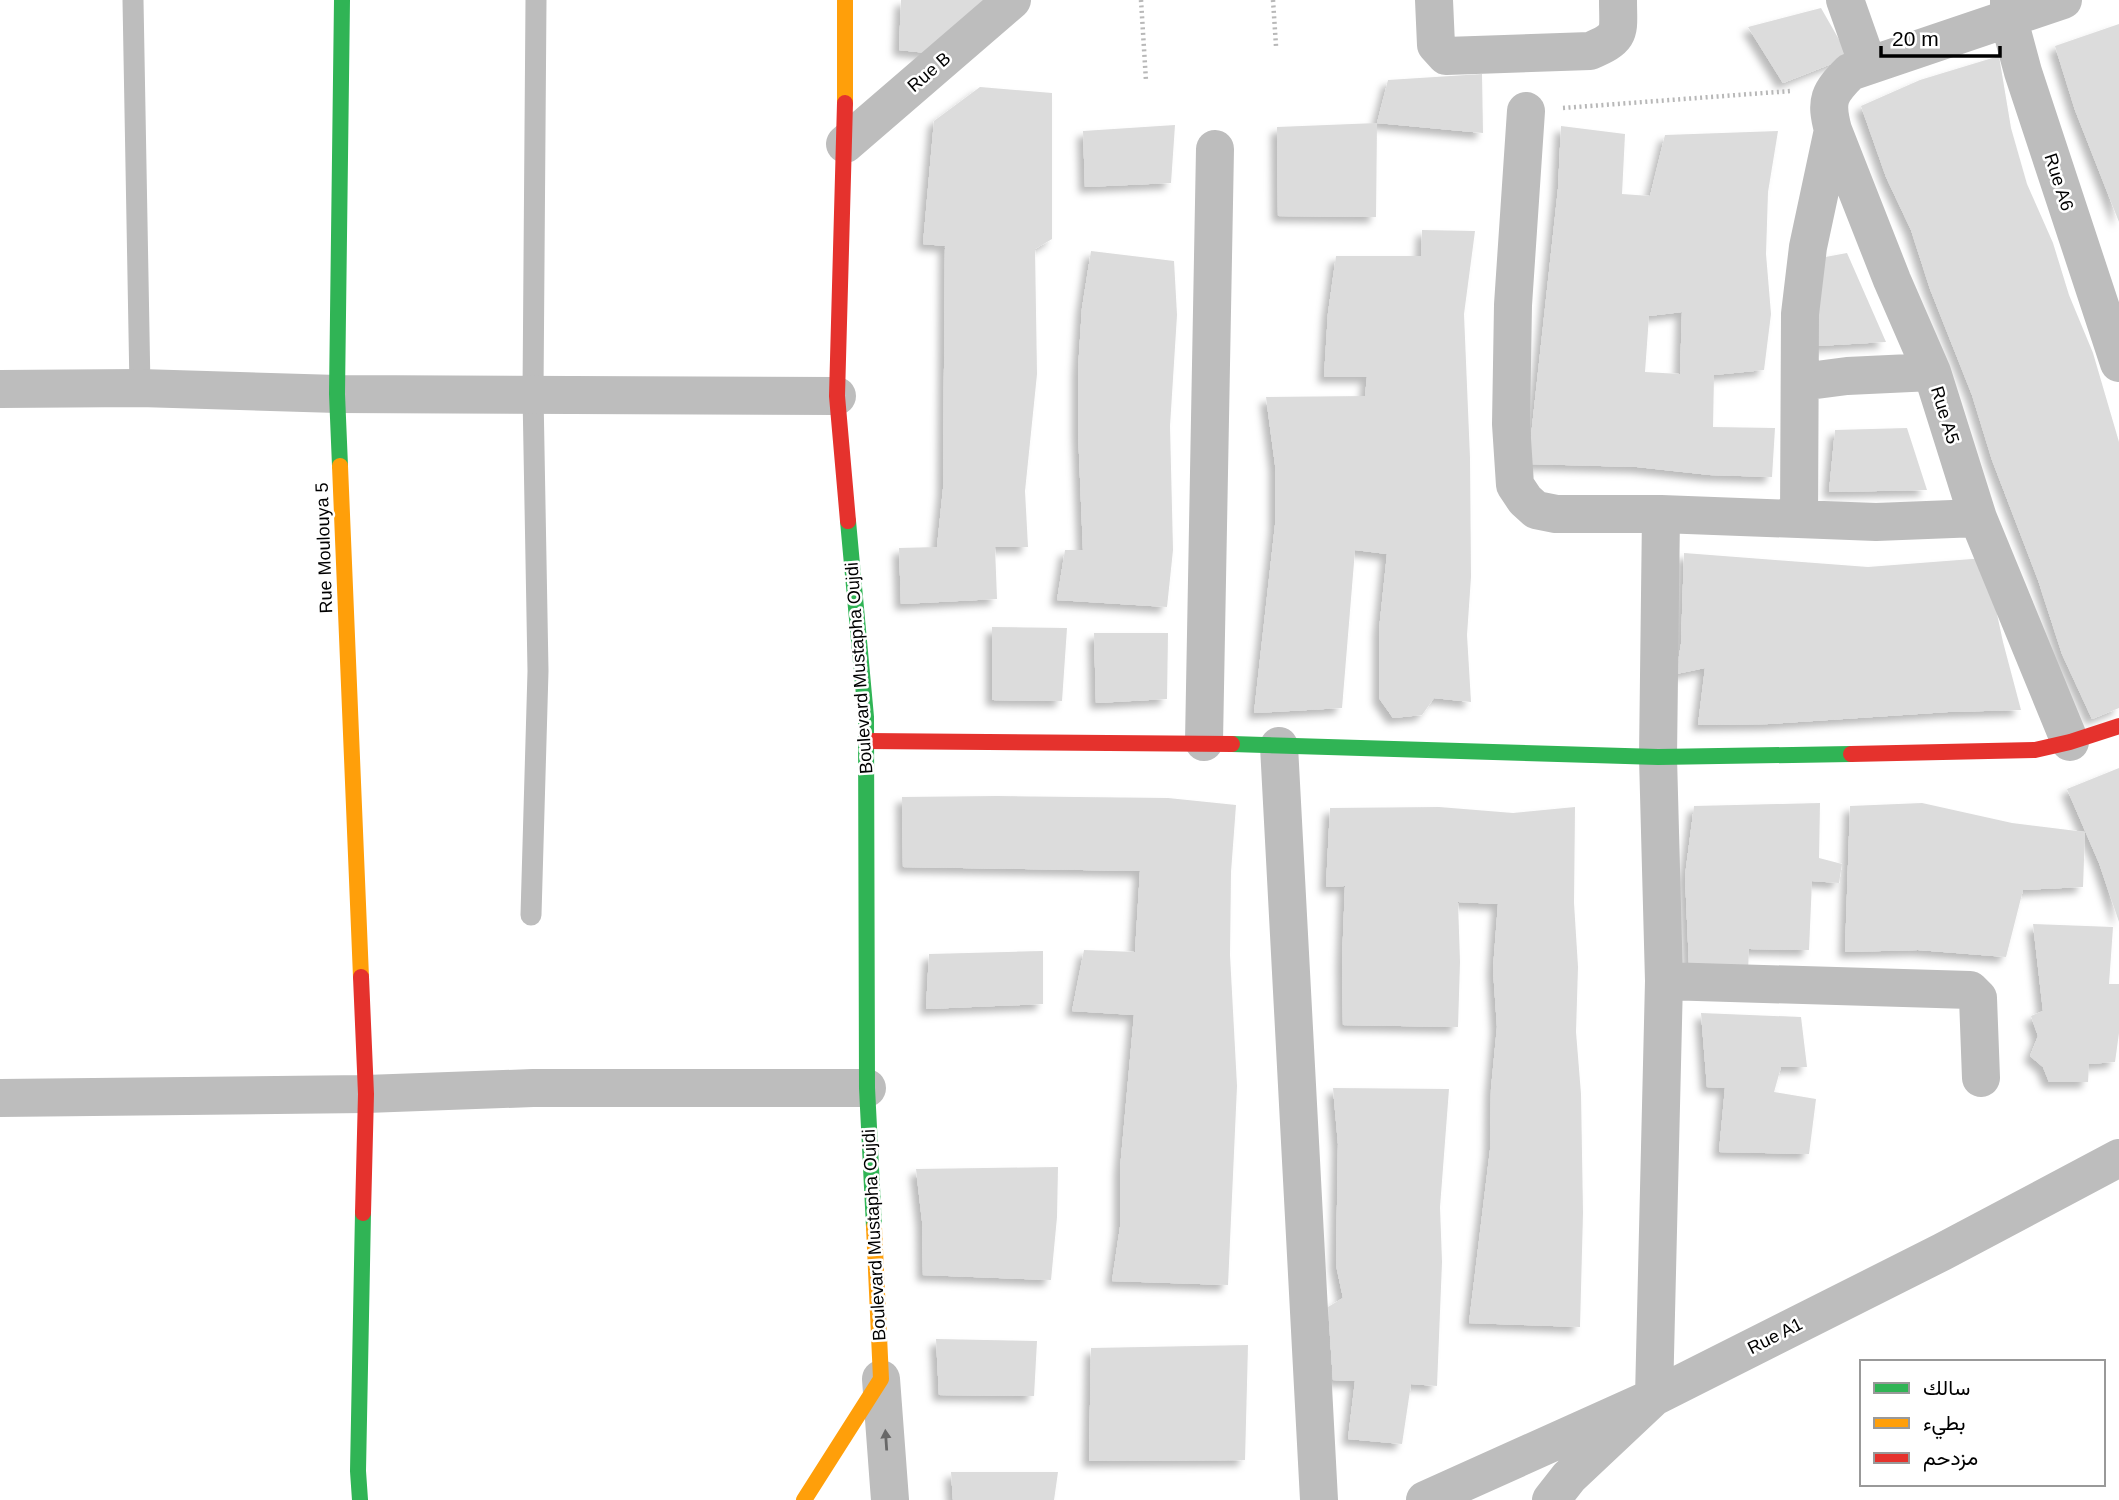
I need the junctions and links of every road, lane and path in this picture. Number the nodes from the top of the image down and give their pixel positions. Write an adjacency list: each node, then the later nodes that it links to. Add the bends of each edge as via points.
1 (133, 0): 24 (lane)
2 (342, 0): 26 (street, Rue Moulouya 5)
3 (536, 0): 27 (lane)
4 (845, 0): 19 (street, Boulevard Mustapha Oujdi)
5 (1012, 0): 19 (street, Rue B)
6 (1141, 0): 15 (path)
7 (1273, 0): 13 (path)
8 (1434, 0): 9 (street, via 1436,46 1446,56 1590,51 1615,37)
9 (1618, 0)
10 (1845, 0): 14 (street)
11 (2063, 0): 12 (street)
12 (2009, 10): 14 (street); 21 (street, Rue A6, via 2023,72)
13 (1276, 47)
14 (1868, 65): 16 (street, via 1850,72)
15 (1146, 81)
16 (1834, 88): 17 (path); 18 (street, Rue A5, via 1828,113)
17 (1526, 111): 29 (street, via 1513,305 1515,485 1536,510 1556,514)
18 (1833, 130): 22 (street, Rue A5); 23 (street, via 1808,247 1800,314)
19 (845, 144): 28 (street, Boulevard Mustapha Oujdi)
20 (1214, 149): 34 (street)
21 (2119, 363)
22 (1932, 372): 23 (street); 30 (street, Rue A5)
23 (1801, 382): 31 (street)
24 (140, 388): 25 (street); 26 (street)
25 (0, 389)
26 (337, 394): 27 (street); 42 (street, Rue Moulouya 5)
27 (534, 394): 28 (street); 38 (lane, via 538,671)
28 (838, 396): 33 (street, Boulevard Mustapha Oujdi)
29 (1661, 514): 31 (street); 37 (street)
30 (1979, 518): 31 (street); 35 (street, Rue A5)
31 (1799, 519)
32 (2119, 726): 35 (street)
33 (866, 741): 34 (street); 41 (street, Boulevard Mustapha Oujdi)
34 (1204, 742): 36 (street)
35 (2070, 743): 37 (street, via 1985,752)
36 (1279, 746): 37 (street); 50 (street)
37 (1658, 757): 39 (street)
38 (531, 915)
39 (1664, 981): 40 (street, via 1970,990 1979,998); 46 (street)
40 (1981, 1078)
41 (867, 1088): 42 (street, via 547,1088); 45 (street, Boulevard Mustapha Oujdi)
42 (366, 1094): 43 (street); 47 (street, Rue Moulouya 5)
43 (0, 1098)
44 (2119, 1158): 46 (street, Rue A1)
45 (881, 1379): 48 (street); 49 (street, Boulevard Mustapha Oujdi, one-way to 45)
46 (1654, 1397): 51 (street, Rue A1); 52 (street, via 1569,1477)
47 (360, 1500)
48 (804, 1500)
49 (890, 1500)
50 (1319, 1500)
51 (1425, 1500)
52 (1551, 1500)

